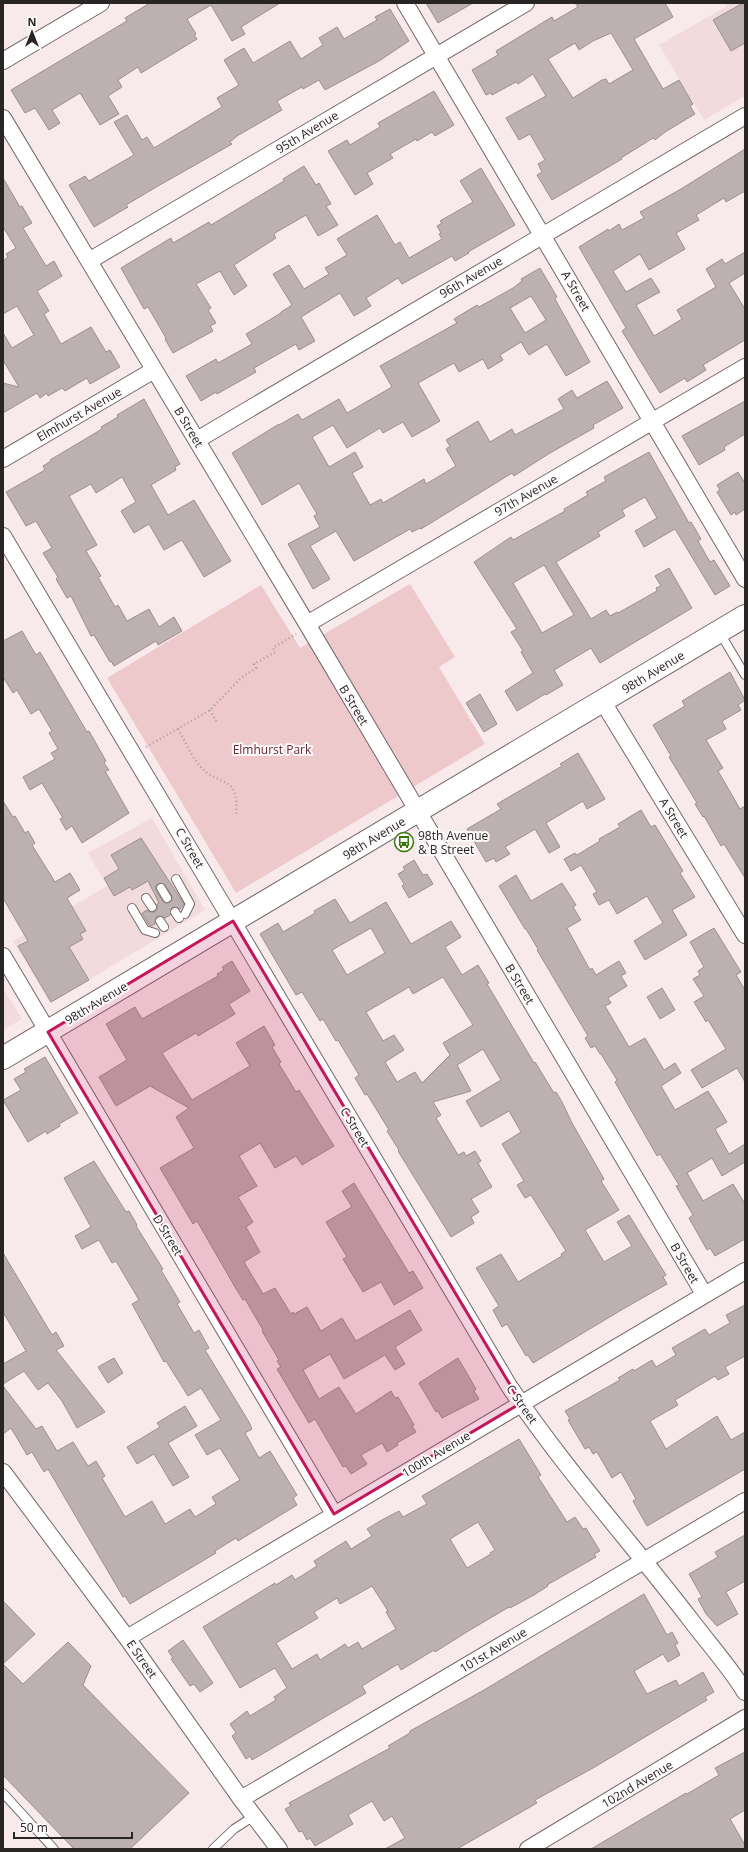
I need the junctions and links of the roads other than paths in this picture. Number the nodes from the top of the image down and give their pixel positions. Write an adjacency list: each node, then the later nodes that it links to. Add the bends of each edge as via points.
1 (102, 3): 5 (street)
2 (405, 3): 4 (street, A Street)
3 (526, 3): 4 (street, 95th Avenue)
4 (436, 56): 8 (street, A Street); 9 (street, 95th Avenue)
5 (3, 61)
6 (745, 116): 8 (street, 96th Avenue)
7 (3, 118): 9 (street, B Street)
8 (543, 235): 12 (street, A Street); 13 (street, 96th Avenue)
9 (89, 261): 11 (street, B Street)
10 (745, 367): 12 (street, 97th Avenue)
11 (154, 370): 13 (street, B Street); 14 (street, Elmhurst Avenue)
12 (652, 421): 16 (street, A Street); 18 (street, 97th Avenue)
13 (197, 440): 18 (street, B Street)
14 (3, 458)
15 (3, 536): 30 (street, C Street)
16 (745, 579)
17 (745, 616): 19 (main road, 98th Avenue)
18 (307, 624): 22 (street, B Street)
19 (719, 632): 20 (lane); 21 (main road, 98th Avenue)
20 (745, 675)
21 (603, 702): 22 (main road, 98th Avenue); 32 (street, A Street)
22 (417, 812): 30 (main road, 98th Avenue); 37 (street, B Street)
23 (176, 879): 29 (lane, via 190,904)
24 (161, 888): 26 (lane)
25 (146, 898): 27 (lane)
26 (167, 898)
27 (152, 907)
28 (132, 908): 31 (lane, via 145,930)
29 (180, 915)
30 (233, 921): 34 (main road, 98th Avenue); 38 (street, C Street)
31 (155, 933)
32 (745, 935)
33 (3, 956): 34 (street, D Street)
34 (48, 1032): 35 (main road, 98th Avenue); 41 (street, D Street)
35 (3, 1058)
36 (745, 1271): 37 (street, 100th Avenue)
37 (704, 1294): 38 (street, 100th Avenue)
38 (521, 1403): 41 (street, 100th Avenue); 42 (street, C Street)
39 (3, 1472): 43 (street, E Street)
40 (745, 1501): 42 (street, 101st Avenue)
41 (334, 1514): 43 (street, 100th Avenue)
42 (644, 1560): 44 (street, C Street); 47 (street, 101st Avenue)
43 (127, 1638): 47 (street, E Street)
44 (745, 1692)
45 (745, 1718): 52 (street, 102nd Avenue)
46 (3, 1793): 49 (lane)
47 (241, 1799): 48 (street, E Street)
48 (254, 1816): 50 (lane, via 234,1829); 51 (street, E Street)
49 (54, 1849)
50 (213, 1849)
51 (279, 1849)
52 (528, 1849)

